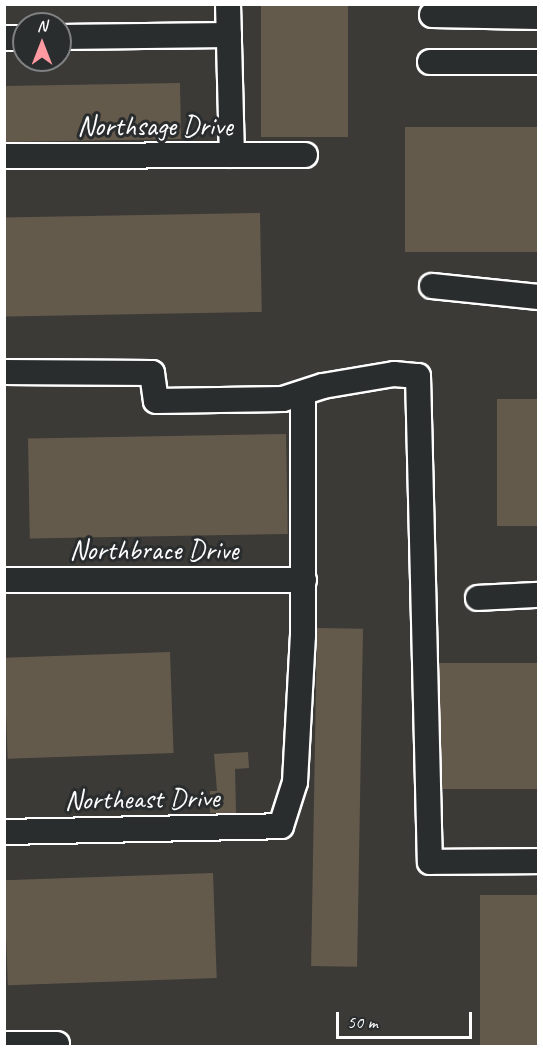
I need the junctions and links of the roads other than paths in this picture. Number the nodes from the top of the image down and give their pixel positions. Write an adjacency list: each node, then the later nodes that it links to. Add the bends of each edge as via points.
1 (228, 4): 4 (street)
2 (432, 15): 3 (street)
3 (538, 17)
4 (229, 35): 5 (street); 8 (street)
5 (72, 37)
6 (429, 62): 7 (street)
7 (538, 62)
8 (232, 155): 9 (street, Northsage Drive); 10 (street, Northsage Drive)
9 (305, 155)
10 (4, 156)
11 (432, 286): 12 (street)
12 (538, 297)
13 (4, 372): 14 (street, via 152,373 156,401 283,399)
14 (303, 393): 16 (street); 20 (street, via 394,374 418,376 430,862)
15 (4, 580): 16 (street, Northbrace Drive)
16 (304, 580): 19 (street, Northeast Drive, via 295,782 281,826)
17 (538, 595): 18 (street)
18 (478, 598)
19 (4, 831)
20 (538, 861)
21 (4, 1044): 22 (street)
22 (57, 1044)

